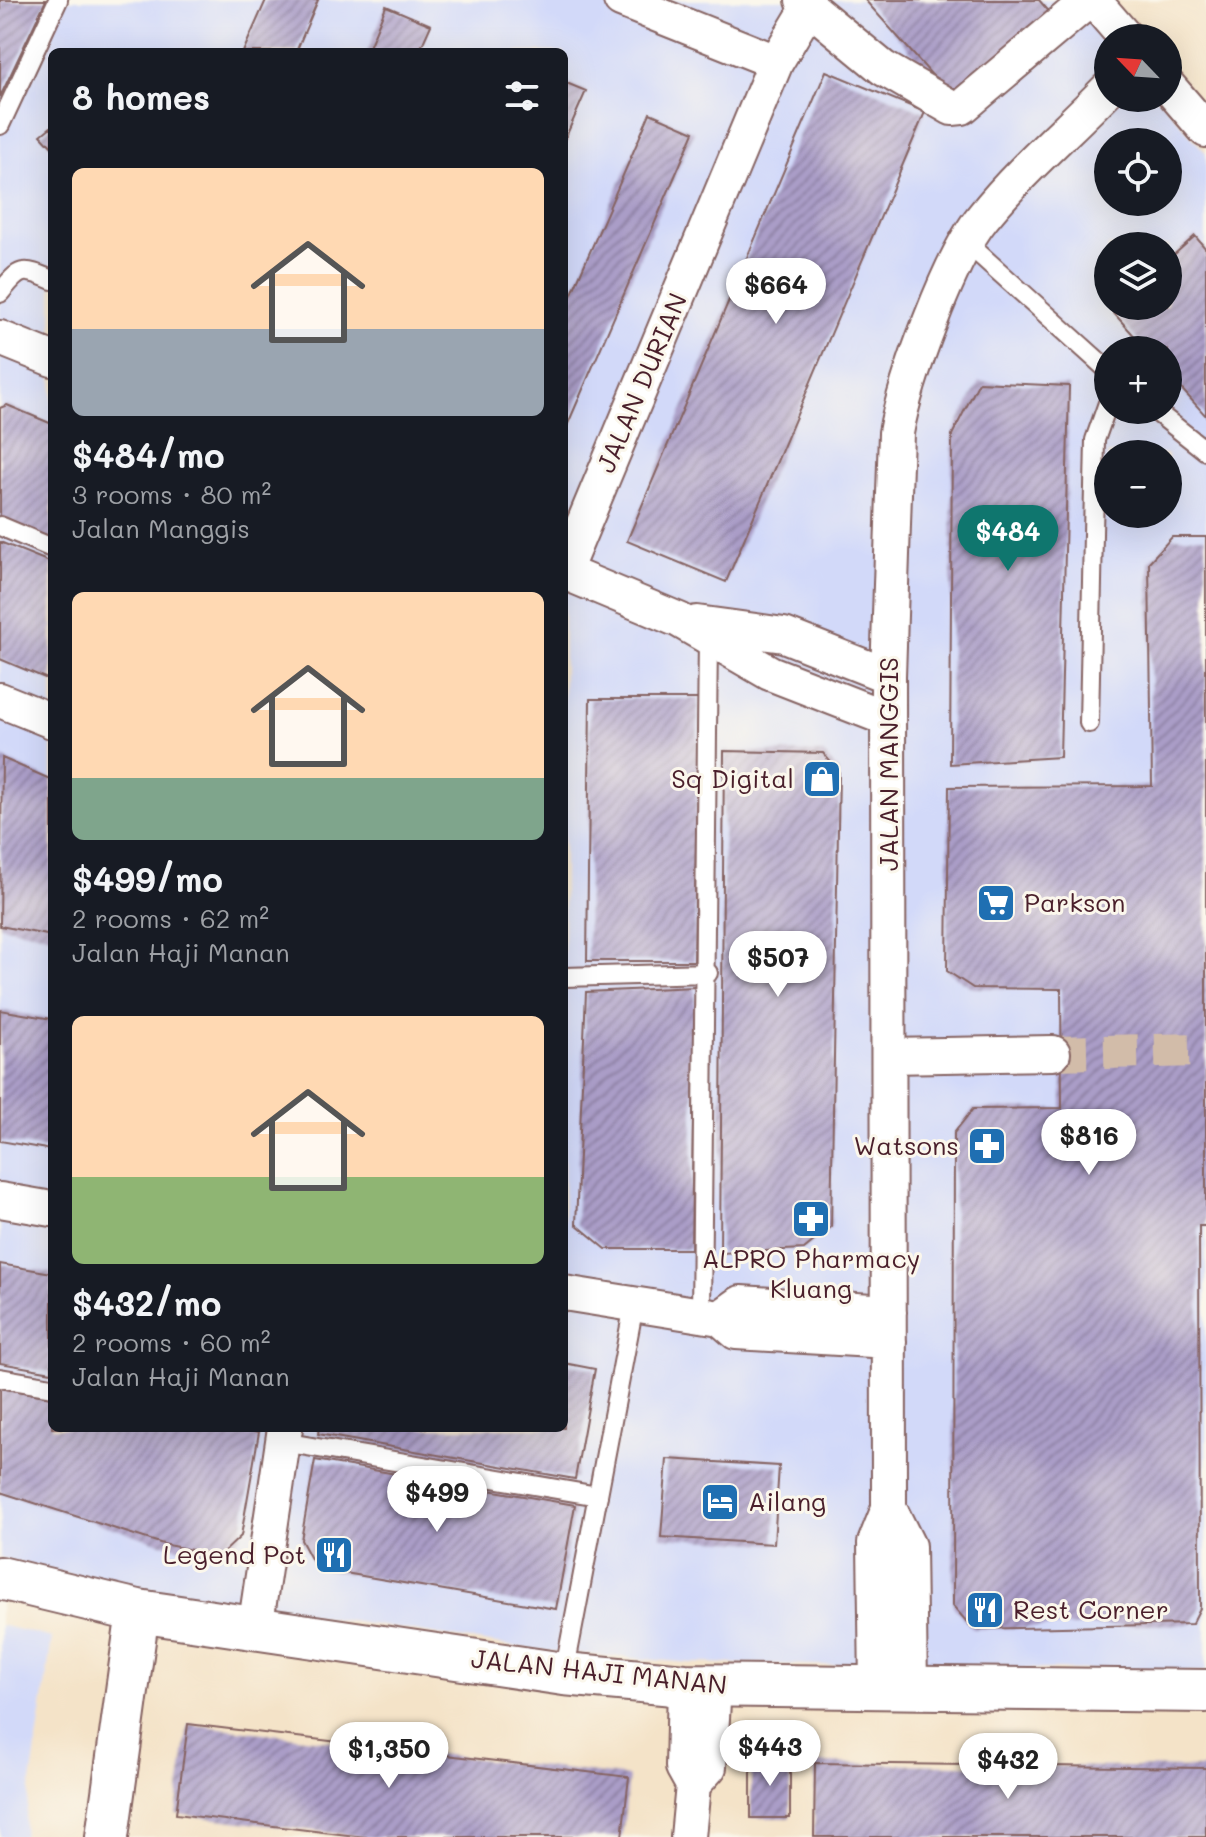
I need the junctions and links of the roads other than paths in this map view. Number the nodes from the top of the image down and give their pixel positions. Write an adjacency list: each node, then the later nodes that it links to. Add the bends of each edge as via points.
1 (58, 0): 9 (lane)
2 (621, 0): 6 (street)
3 (1091, 0): 4 (street, via 962,107 952,108 883,68); 5 (street)
4 (806, 4): 6 (street, JALAN DURIAN)
5 (1113, 24)
6 (776, 62): 22 (street, JALAN DURIAN)
7 (1182, 102): 10 (street)
8 (1094, 103): 11 (street, JALAN MANGGIS, via 983,216)
9 (0, 125)
10 (1206, 130)
11 (966, 242): 16 (lane); 25 (street, JALAN MANGGIS, via 901,403 892,479)
12 (48, 279): 13 (lane, via 25,270)
13 (0, 293)
14 (0, 338): 15 (street)
15 (48, 357)
16 (1094, 357)
17 (1101, 424): 29 (lane, via 1095,440)
18 (1172, 424): 19 (lane)
19 (1206, 451)
20 (0, 526): 21 (lane)
21 (48, 546)
22 (568, 562)
23 (568, 574): 24 (street, JALAN DURIAN)
24 (694, 629): 25 (street, JALAN DURIAN, via 784,635); 28 (street, JALAN DURIAN, via 770,673); 30 (lane)
25 (888, 676): 28 (street, JALAN MANGGIS)
26 (0, 700): 27 (street)
27 (48, 719)
28 (888, 719): 33 (street, JALAN MANGGIS)
29 (1089, 723)
30 (708, 973): 31 (lane); 38 (lane)
31 (568, 977)
32 (1053, 1053): 33 (street)
33 (889, 1056): 39 (street, JALAN MANGGIS)
34 (0, 1200): 35 (street)
35 (48, 1208)
36 (568, 1294): 37 (street)
37 (634, 1305): 38 (street); 43 (lane)
38 (711, 1316): 39 (street, via 736,1332)
39 (889, 1327): 49 (street, JALAN MANGGIS, via 889,1508 908,1546)
40 (0, 1378): 41 (lane)
41 (48, 1386)
42 (284, 1435): 43 (lane); 46 (street)
43 (598, 1496): 47 (lane)
44 (0, 1578): 45 (street, JALAN HAJI MANAN)
45 (138, 1611): 46 (street, JALAN HAJI MANAN); 51 (street)
46 (255, 1629): 47 (street, JALAN HAJI MANAN)
47 (564, 1674): 48 (street, JALAN HAJI MANAN)
48 (699, 1686): 49 (street, JALAN HAJI MANAN); 52 (street, via 683,1767 693,1785)
49 (894, 1688): 50 (street, JALAN HAJI MANAN)
50 (1206, 1691)
51 (107, 1837)
52 (688, 1837)

